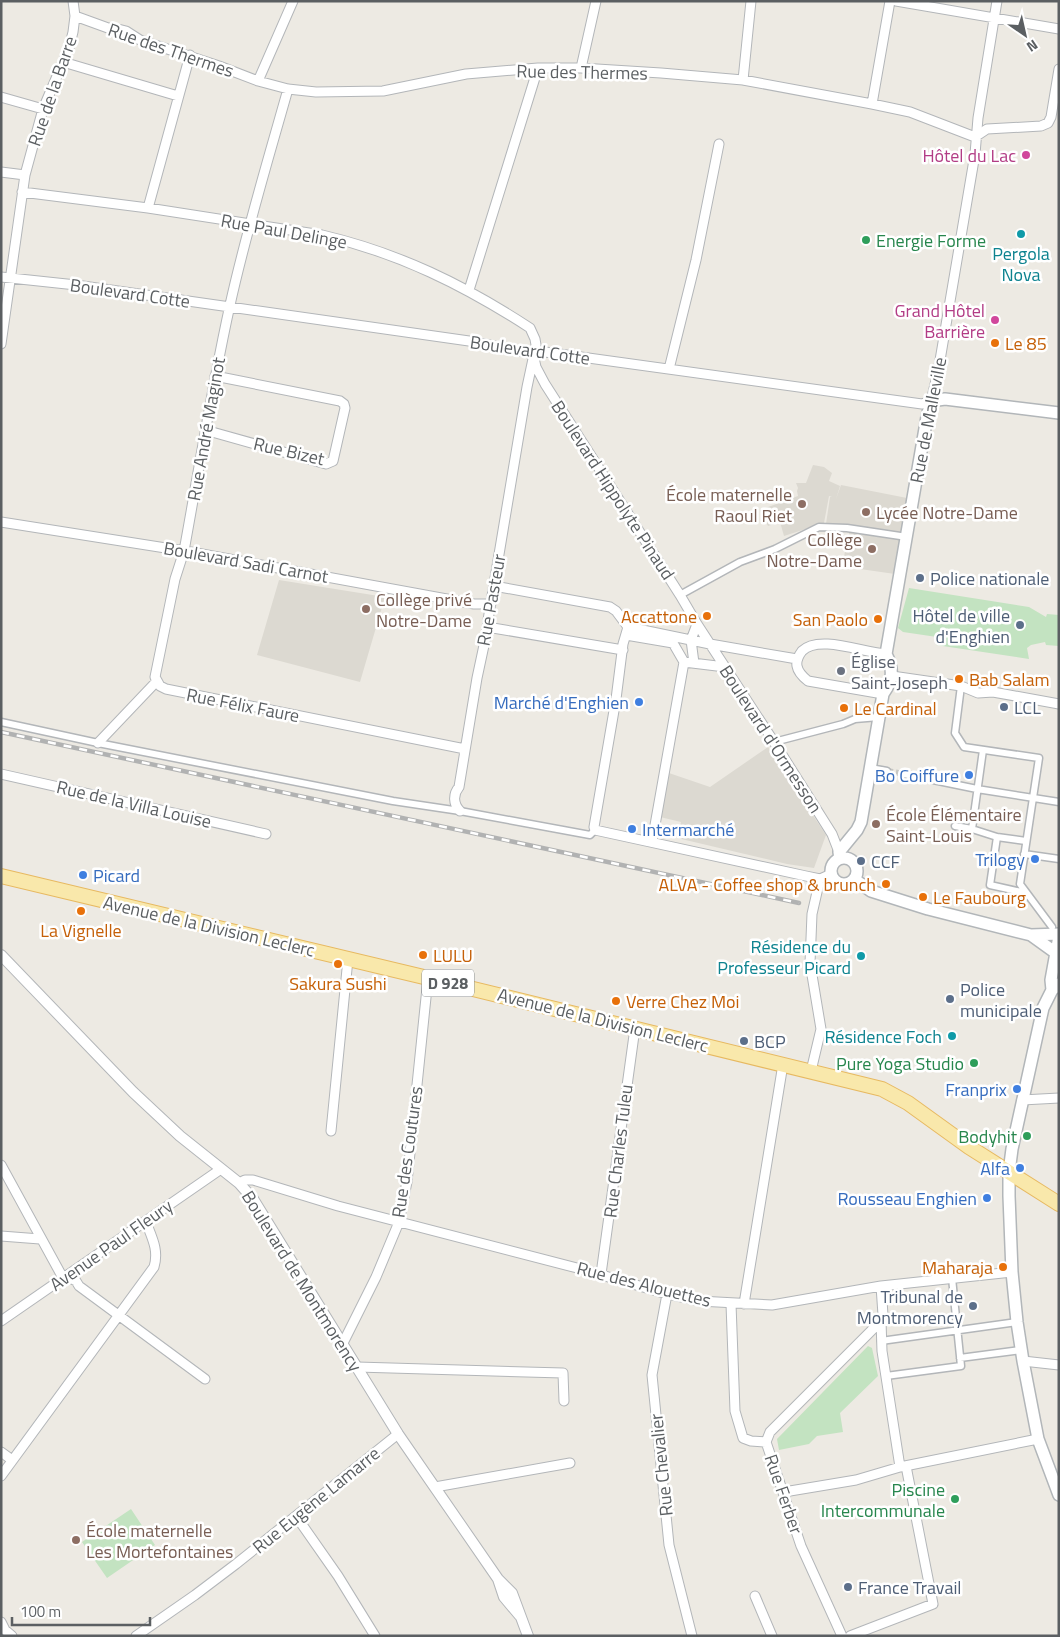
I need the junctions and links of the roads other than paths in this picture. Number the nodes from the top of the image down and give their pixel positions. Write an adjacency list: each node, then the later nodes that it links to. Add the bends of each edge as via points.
1 (73, 1): 8 (street, Rue de la Barre)
2 (293, 1): 16 (street)
3 (596, 1): 14 (street)
4 (751, 1): 17 (street)
5 (890, 1): 21 (street)
6 (896, 1): 9 (street)
7 (997, 1): 9 (street, Rue de Malleville)
8 (75, 16): 11 (street, Rue des Thermes); 12 (street, Rue de la Barre)
9 (994, 18): 10 (street); 23 (street, Rue de Malleville)
10 (1059, 29)
11 (190, 56): 16 (street, Rue des Thermes); 19 (street)
12 (63, 62): 19 (street); 22 (street, Rue de la Barre)
13 (538, 68): 14 (street, Rue des Thermes); 18 (street, Rue des Thermes, via 466,74 383,91); 32 (street)
14 (581, 68): 17 (street, Rue des Thermes)
15 (1059, 69): 23 (street, via 1048,123 987,129)
16 (258, 80): 18 (street, Rue des Thermes)
17 (743, 80): 21 (street, Rue des Thermes)
18 (288, 89): 29 (street, Rue André Maginot)
19 (178, 96): 28 (street)
20 (1, 97): 22 (street)
21 (872, 104): 23 (street, Rue des Thermes, via 910,112)
22 (43, 109): 26 (street, Rue de la Barre)
23 (975, 137): 40 (street, Rue de Malleville, via 975,154)
24 (719, 144): 36 (street, via 696,260)
25 (1, 172): 26 (street)
26 (25, 175): 27 (street, Rue de la Barre)
27 (22, 192): 28 (street, Rue Paul Delinge); 31 (street, Rue de la Barre)
28 (148, 208): 29 (street, Rue Paul Delinge)
29 (250, 225): 32 (street, Rue Paul Delinge, via 342,240 392,255); 33 (street, Rue André Maginot)
30 (1, 277): 31 (street, Boulevard Cotte)
31 (11, 278): 33 (street, Boulevard Cotte); 34 (street, Rue de la Barre)
32 (469, 290): 35 (street, Rue Paul Delinge, via 530,328 536,345)
33 (230, 307): 35 (street, Boulevard Cotte, via 469,341); 37 (street, Rue André Maginot)
34 (1, 344)
35 (534, 354): 36 (street, Boulevard Cotte, via 545,352); 38 (street, Boulevard Hippolyte Pinaud, via 536,367); 39 (street, Rue Pasteur)
36 (669, 369): 40 (street, Boulevard Cotte, via 922,404)
37 (216, 376): 42 (street, Rue André Maginot); 42 (street, Rue Bizet, via 340,400 345,408 333,461 326,464)
38 (545, 384): 39 (street); 47 (street, Boulevard Hippolyte Pinaud)
39 (527, 387): 46 (street, Rue Pasteur)
40 (931, 401): 41 (main road, Boulevard Cotte, via 945,399); 44 (main road, Rue de Malleville)
41 (1059, 414)
42 (205, 430): 45 (street, Rue André Maginot)
43 (1, 522): 45 (street, Boulevard Sadi Carnot)
44 (907, 537): 47 (street, via 819,527 740,562); 57 (main road, Rue de Malleville)
45 (184, 551): 48 (street, Boulevard Sadi Carnot, via 474,604); 63 (street, via 155,672)
46 (494, 586): 48 (street, Rue Pasteur); 51 (street, via 610,607 616,611)
47 (680, 595): 49 (street, Boulevard Hippolyte Pinaud)
48 (491, 604): 50 (street, Rue Pasteur)
49 (697, 624): 53 (street); 54 (street, Boulevard Hippolyte Pinaud)
50 (487, 628): 56 (street); 71 (street, Rue Pasteur)
51 (627, 631): 52 (street); 56 (street)
52 (674, 640): 53 (street); 59 (street)
53 (691, 640): 54 (street); 60 (street)
54 (710, 644): 55 (street); 61 (street, Boulevard d'Ormesson)
55 (732, 648): 58 (street); 61 (street, via 725,655)
56 (623, 650): 83 (street)
57 (886, 654): 58 (street, via 814,644); 62 (main road, Rue de Malleville)
58 (798, 659): 65 (street, via 799,671 808,681)
59 (684, 662): 60 (street); 87 (street)
60 (694, 663): 61 (street)
61 (723, 664): 69 (street, Boulevard d'Ormesson)
62 (892, 676): 64 (street); 65 (main road)
63 (156, 682): 70 (street); 71 (street, Rue Félix Faure, via 166,689)
64 (961, 686): 66 (street, via 978,693 993,692); 72 (street, via 955,733 964,747)
65 (883, 694): 67 (main road)
66 (1059, 704)
67 (879, 717): 69 (street, via 855,719); 73 (main road)
68 (1, 722): 70 (street)
69 (774, 742): 89 (street, Boulevard d'Ormesson, via 832,834)
70 (98, 743): 80 (street, via 393,801)
71 (465, 750): 80 (street, Rue Pasteur, via 454,801)
72 (983, 750): 77 (street); 78 (street, via 1038,758)
73 (870, 768): 74 (street); 89 (main road, via 861,822)
74 (887, 771)
75 (1, 774): 84 (street, Rue de la Villa Louise)
76 (904, 774): 77 (street)
77 (977, 789): 78 (street); 82 (street)
78 (1033, 798): 79 (street); 86 (street)
79 (1059, 802)
80 (460, 811): 83 (street, via 590,835)
81 (955, 826): 82 (street)
82 (972, 829): 85 (street)
83 (595, 830): 87 (street)
84 (266, 834)
85 (997, 837): 86 (street); 94 (street, via 990,885)
86 (1026, 841): 88 (street)
87 (652, 842): 92 (street)
88 (1024, 854): 90 (street); 94 (street, via 1020,884)
89 (840, 855): 92 (main road); 93 (main road, via 855,864 857,872)
90 (1059, 859)
91 (1, 876): 99 (main road, Avenue de la Division Leclerc / D 928)
92 (826, 876): 93 (main road, via 841,884); 104 (street, via 812,914 810,963 821,1029)
93 (854, 879): 96 (main road, via 871,891 912,905)
94 (1026, 893): 95 (street)
95 (1056, 932): 96 (main road); 97 (main road)
96 (1032, 934): 97 (main road)
97 (1056, 953): 101 (main road, via 1051,980)
98 (1, 955): 109 (street, Boulevard de Montmorency, via 133,1092)
99 (348, 959): 100 (main road, Avenue de la Division Leclerc / D 928); 107 (street)
100 (428, 978): 102 (main road, Avenue de la Division Leclerc / D 928); 114 (street, Rue des Coutures, via 407,1182)
101 (1056, 989): 106 (main road, via 1043,1008)
102 (635, 1028): 103 (main road, Avenue de la Division Leclerc / D 928); 118 (street, Rue Charles Tuleu)
103 (783, 1064): 104 (main road, Avenue de la Division Leclerc / D 928); 124 (street)
104 (811, 1071): 110 (main road, Avenue de la Division Leclerc / D 928, via 893,1094)
105 (1059, 1098): 106 (street)
106 (1022, 1100): 110 (main road)
107 (331, 1131)
108 (1, 1165): 116 (street)
109 (222, 1169): 111 (street, Boulevard de Montmorency); 113 (street, Avenue Paul Fleury)
110 (1009, 1172): 112 (main road, Avenue de la Division Leclerc / D 928); 117 (main road)
111 (239, 1183): 114 (street, Rue des Alouettes, via 253,1180); 131 (street, Boulevard de Montmorency, via 277,1235)
112 (1059, 1204)
113 (146, 1222): 119 (street, Avenue Paul Fleury); 125 (street, via 157,1257 154,1267)
114 (399, 1222): 118 (street, Rue des Alouettes); 131 (street, Rue des Coutures)
115 (1, 1236): 116 (street)
116 (40, 1238): 119 (street)
117 (1012, 1272): 120 (street, Rue des Alouettes); 128 (main road)
118 (601, 1274): 122 (street, Rue des Alouettes)
119 (65, 1277): 125 (street, via 76,1281); 127 (street, Avenue Paul Fleury)
120 (952, 1278): 121 (street, Rue des Alouettes); 129 (street)
121 (881, 1286): 124 (street, Rue des Alouettes, via 772,1305); 126 (street, via 884,1315)
122 (667, 1294): 123 (street, Rue des Alouettes); 155 (street, Rue Chevalier, via 652,1375 669,1545)
123 (731, 1304): 124 (street, Rue des Alouettes); 141 (street, Rue Ferber, via 735,1411 743,1438)
124 (744, 1304)
125 (118, 1316): 137 (street); 143 (street)
126 (881, 1321): 130 (street); 141 (street, via 770,1432)
127 (1, 1322)
128 (1017, 1322): 129 (street); 132 (main road)
129 (958, 1330): 130 (street); 133 (street)
130 (881, 1341): 136 (street)
131 (342, 1345): 135 (street, Boulevard de Montmorency)
132 (1022, 1356): 133 (street); 134 (street); 140 (main road)
133 (960, 1358): 136 (street, via 961,1366)
134 (1059, 1365)
135 (357, 1367): 138 (street, via 562,1373); 139 (street, Boulevard de Montmorency)
136 (886, 1376): 145 (street)
137 (205, 1379)
138 (564, 1401)
139 (398, 1434): 147 (street, Boulevard de Montmorency); 150 (street, Rue Eugène Lamarre)
140 (1038, 1439): 145 (street); 149 (main road)
141 (766, 1442): 148 (street, Rue Ferber)
142 (1, 1452): 143 (street)
143 (12, 1460): 146 (street)
144 (570, 1463): 147 (street)
145 (903, 1466): 148 (street, via 856,1480); 158 (street, via 933,1604)
146 (1, 1476)
147 (435, 1487): 154 (street, Boulevard de Montmorency, via 498,1578 512,1593)
148 (784, 1492): 157 (street, Rue Ferber, via 802,1546)
149 (1059, 1495)
150 (296, 1516): 152 (street, Rue Eugène Lamarre, via 195,1595); 153 (street)
151 (755, 1596): 156 (street)
152 (136, 1636)
153 (375, 1636)
154 (528, 1636)
155 (692, 1636)
156 (772, 1636)
157 (842, 1636)
158 (850, 1636)

